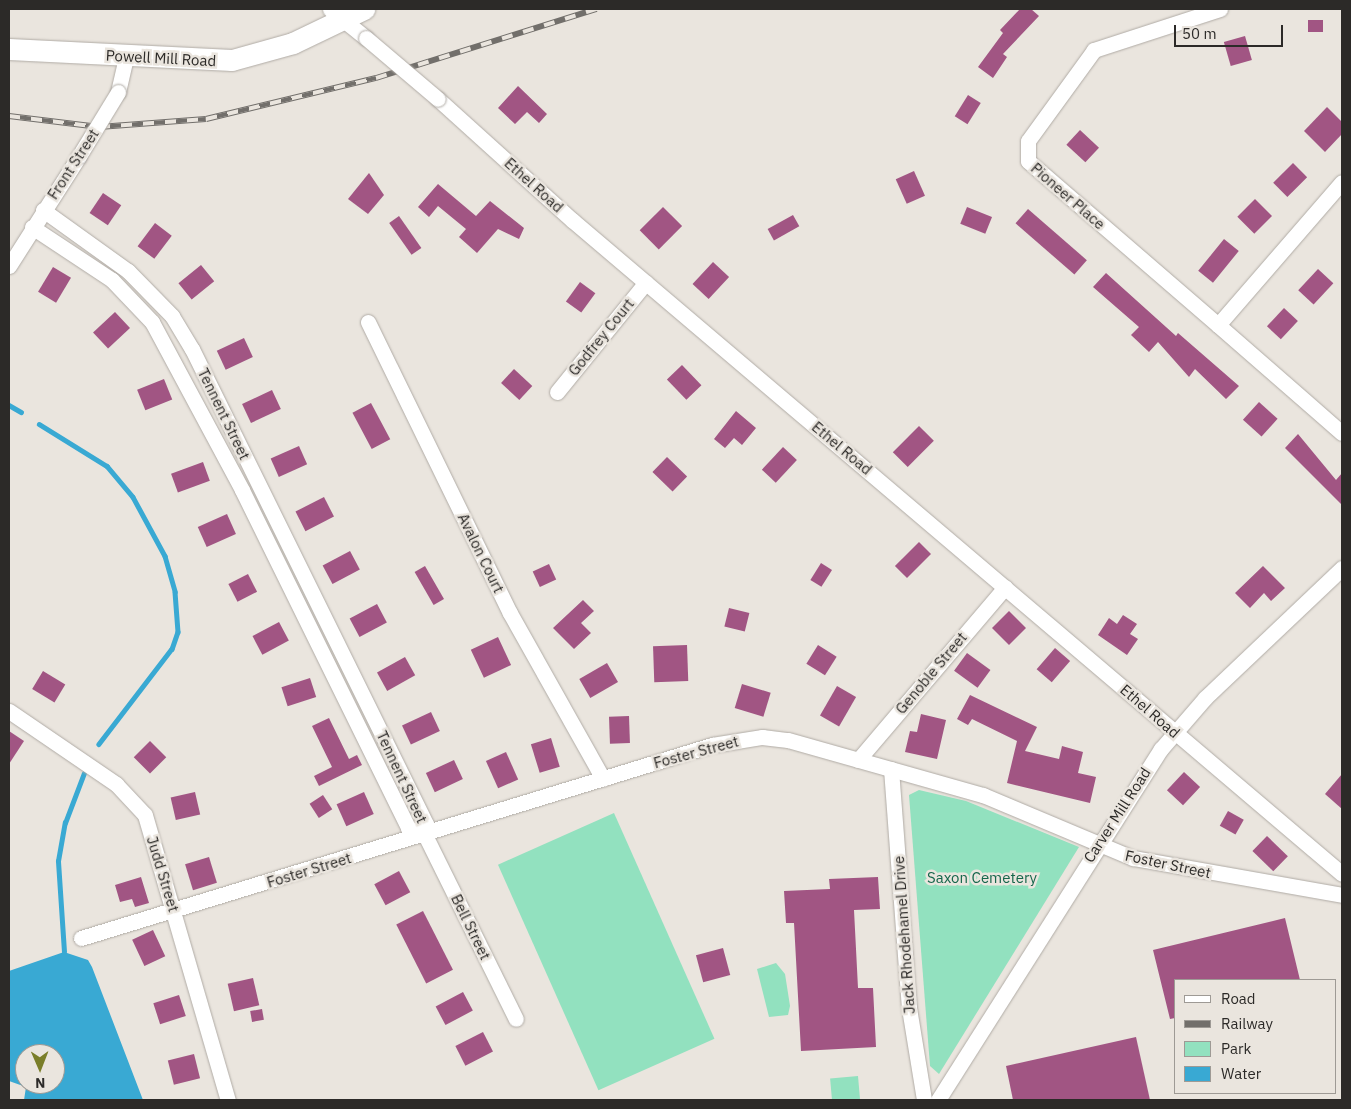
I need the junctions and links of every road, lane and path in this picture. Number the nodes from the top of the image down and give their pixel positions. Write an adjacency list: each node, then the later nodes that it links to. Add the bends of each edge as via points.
1 (364, 9): 3 (street, Powell Mill Road)
2 (1220, 9): 12 (street, Pioneer Place, via 1094,50 1025,151 1035,169)
3 (337, 15): 5 (street, Powell Mill Road, via 293,43 232,60); 10 (street, Ethel Road, bridge)
4 (9, 50): 5 (street, Powell Mill Road)
5 (126, 57): 7 (street, Front Street, bridge, via 118,92)
6 (1342, 182): 12 (street)
7 (43, 210): 8 (street, Front Street); 22 (street, Tennent Street, via 128,271 177,324 422,815)
8 (32, 227): 9 (street, Front Street); 22 (street, Tennent Street, via 112,280 152,322 242,490 408,828)
9 (9, 266)
10 (646, 282): 13 (street, Godfrey Court); 16 (street, Ethel Road)
11 (368, 322): 21 (street, Avalon Court, via 510,613)
12 (1218, 325): 14 (street, Pioneer Place)
13 (557, 392)
14 (1342, 434)
15 (1342, 568): 18 (street, Carver Mill Road)
16 (1005, 587): 18 (street, Ethel Road); 19 (street, Genoble Street)
17 (9, 711): 26 (street, Judd Street, via 116,784 137,803 150,829)
18 (1174, 732): 23 (street, Carver Mill Road); 24 (street, Ethel Road)
19 (858, 760): 20 (street, Foster Street); 21 (street, Foster Street, via 788,740 737,739)
20 (891, 769): 23 (street, Foster Street, via 1008,804); 30 (street, Jack Rhodehamel Drive, via 909,1008)
21 (603, 779): 22 (street, Foster Street)
22 (425, 836): 26 (street, Foster Street); 28 (street, Bell Street)
23 (1098, 845): 25 (street, Foster Street, via 1133,858); 31 (street, Carver Mill Road)
24 (1342, 874)
25 (1342, 895)
26 (174, 910): 27 (street, Foster Street); 29 (street, Judd Street)
27 (81, 938)
28 (516, 1019)
29 (228, 1100)
30 (924, 1100)
31 (938, 1100)

